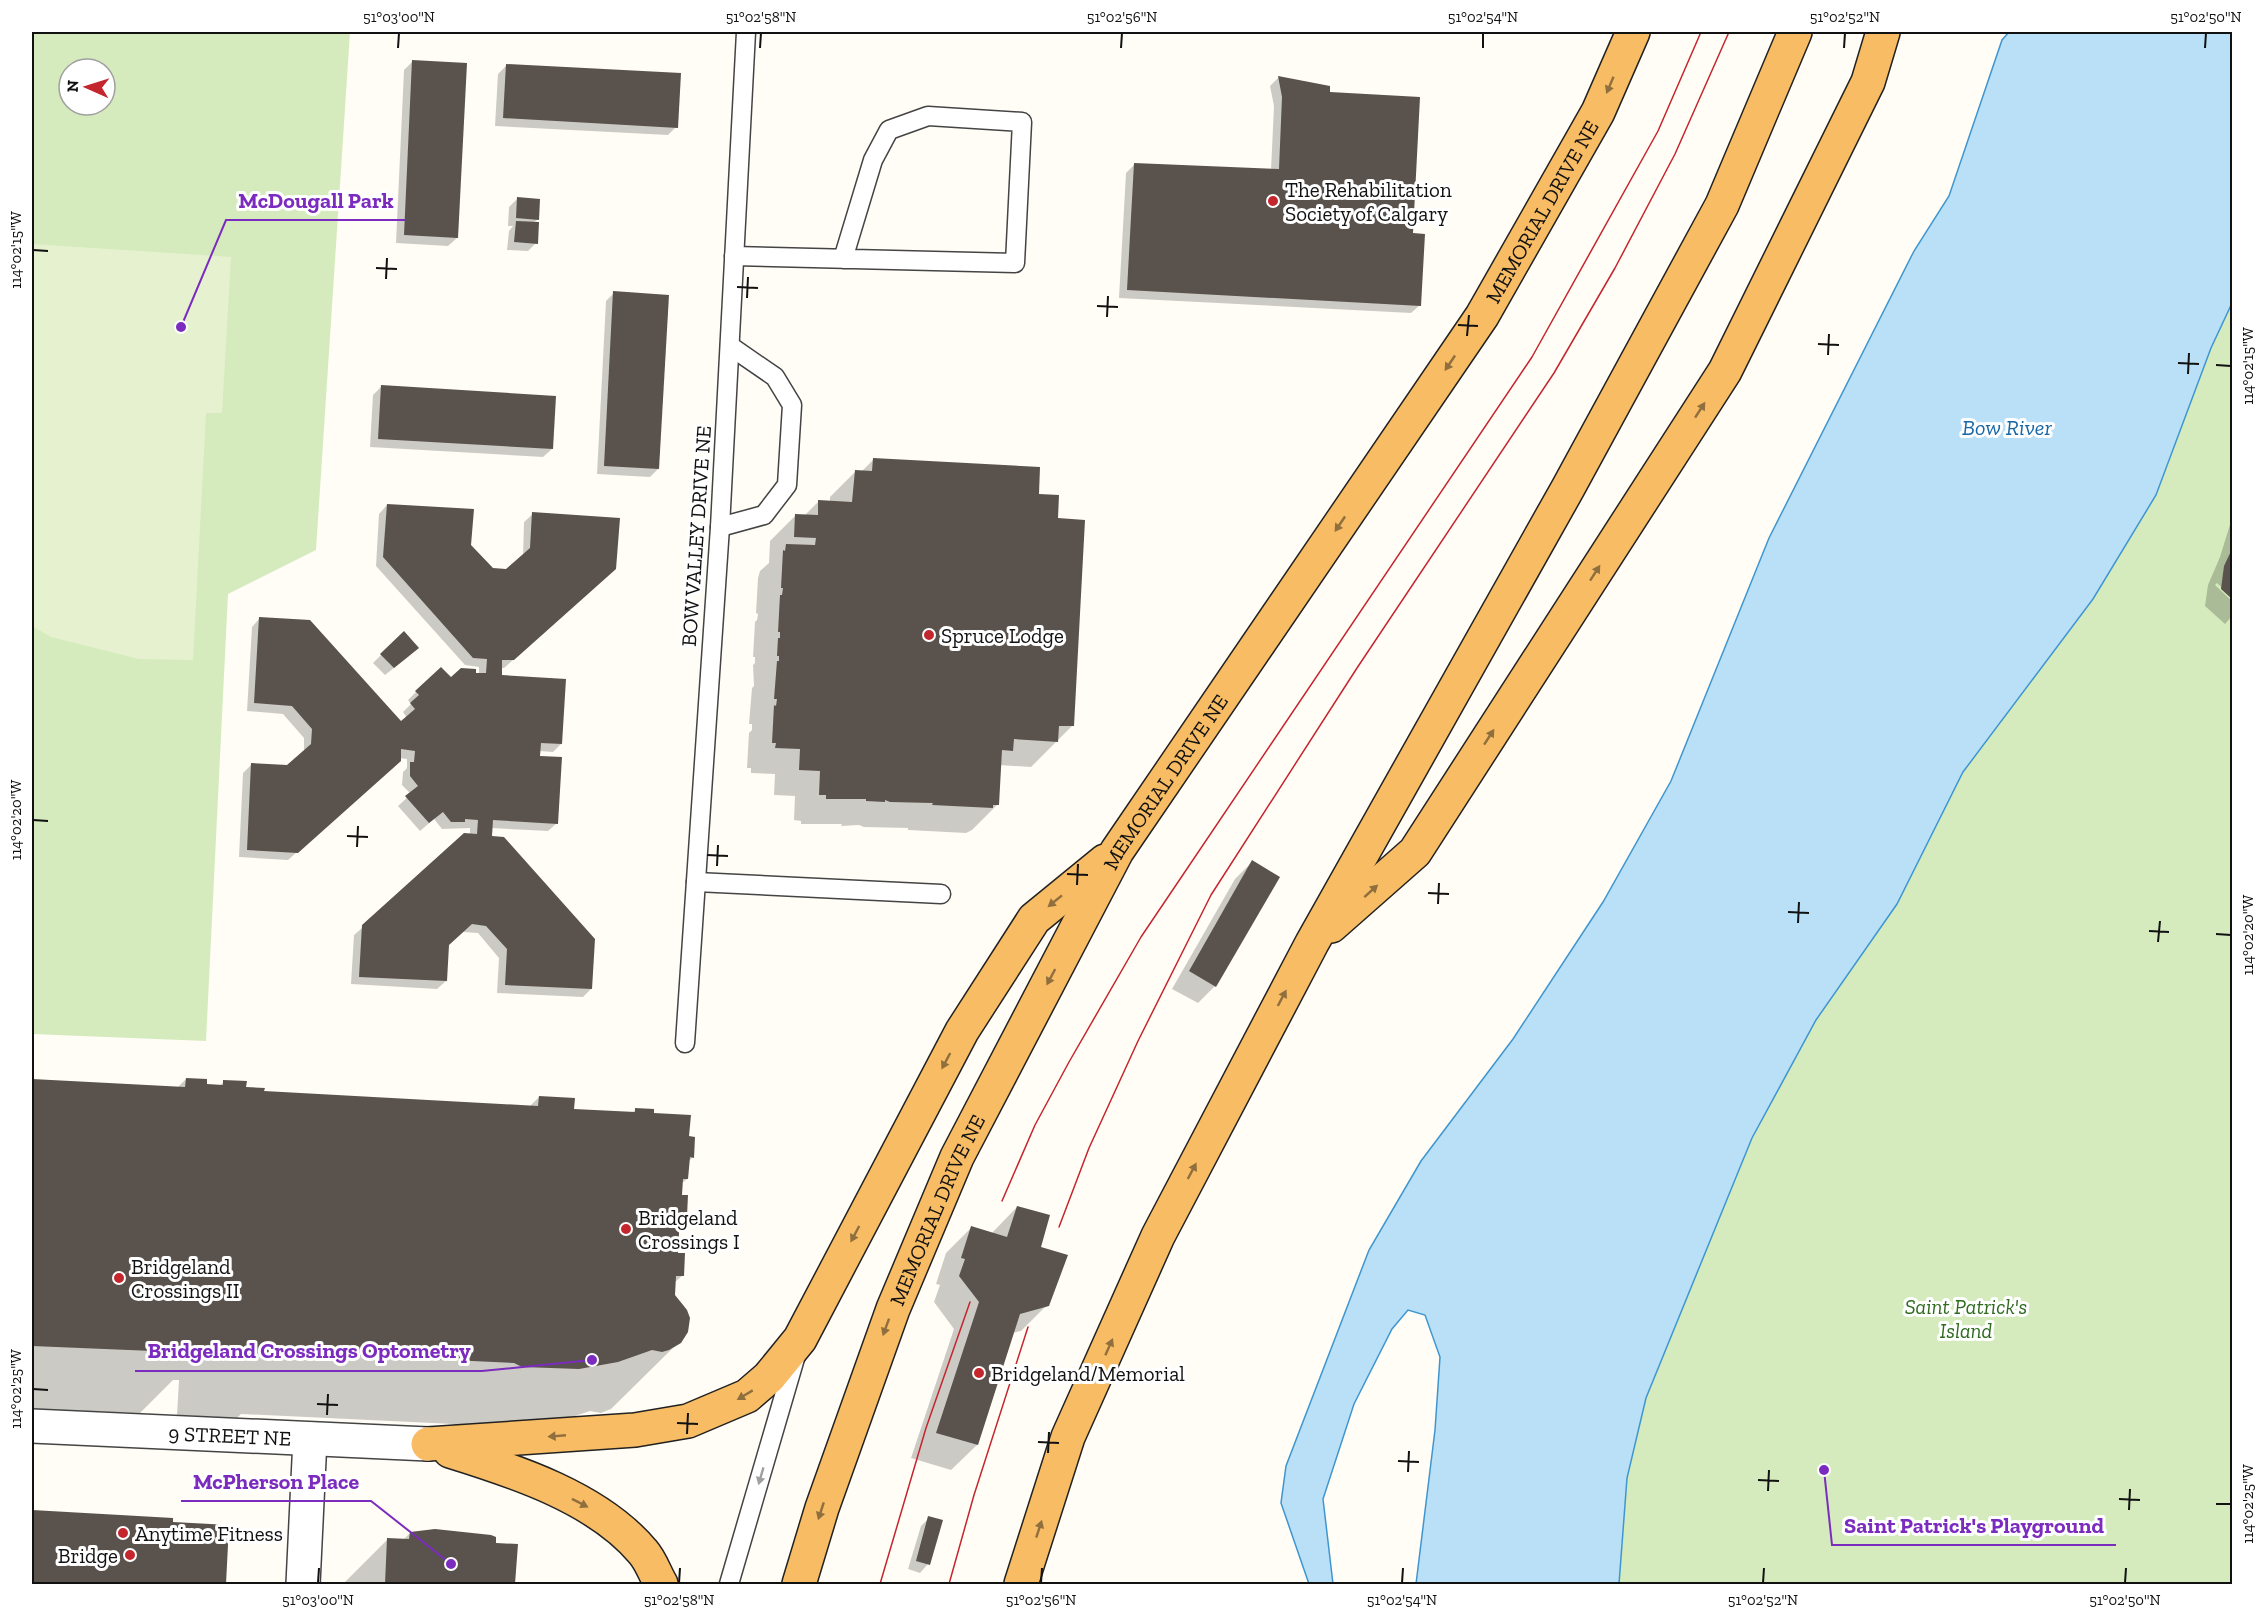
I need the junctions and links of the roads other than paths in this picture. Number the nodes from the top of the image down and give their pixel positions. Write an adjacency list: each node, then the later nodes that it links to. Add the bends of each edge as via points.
1 (746, 32): 5 (lane, BOW VALLEY DRIVE NE)
2 (1633, 32): 9 (highway, MEMORIAL DRIVE NE, one-way to 9, via 1598,112 1482,316)
3 (1795, 32): 12 (highway, via 1722,205)
4 (1883, 32): 12 (highway, one-way to 4, via 1415,852 1725,371 1868,82)
5 (734, 256): 6 (lane); 7 (lane, BOW VALLEY DRIVE NE)
6 (843, 259): 6 (lane, via 1015,263 1022,122 928,116 889,130 873,160)
7 (729, 346): 8 (lane, BOW VALLEY DRIVE NE); 8 (lane, via 775,377 792,405 787,486 764,515)
8 (720, 527): 10 (lane, BOW VALLEY DRIVE NE)
9 (1117, 851): 14 (highway, one-way to 14, via 1034,919 962,1031); 21 (highway, MEMORIAL DRIVE NE, one-way to 21, via 957,1157 889,1320)
10 (696, 882): 11 (lane); 13 (lane, BOW VALLEY DRIVE NE)
11 (941, 894)
12 (1312, 944): 22 (highway, one-way to 12, via 1068,1437 1158,1236)
13 (685, 1044)
14 (800, 1339): 17 (highway, one-way to 17, via 769,1377 747,1396 688,1421 635,1430); 20 (lane, one-way to 20)
15 (32, 1426): 16 (street, 9 STREET NE)
16 (310, 1439): 17 (street, 9 STREET NE); 18 (street)
17 (428, 1444): 19 (highway, one-way to 19, via 516,1472 601,1514 644,1553)
18 (303, 1584)
19 (661, 1584)
20 (729, 1584)
21 (799, 1584)
22 (1021, 1584)

